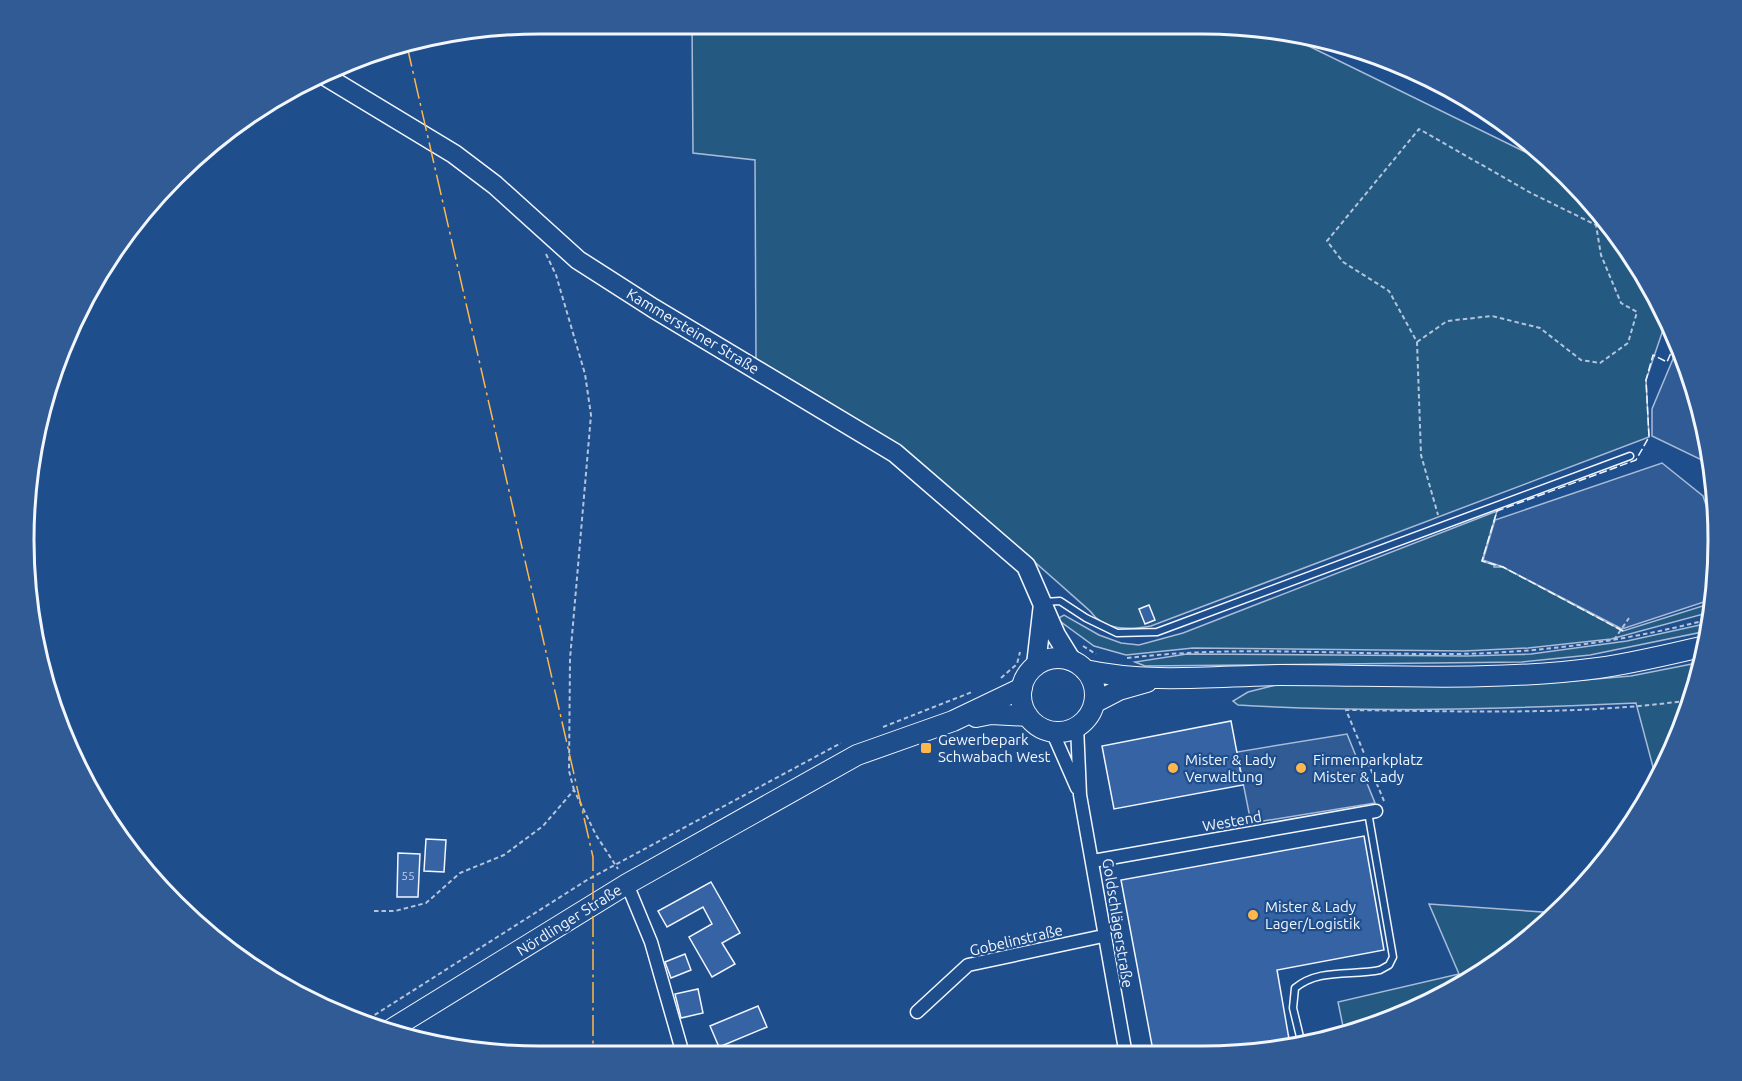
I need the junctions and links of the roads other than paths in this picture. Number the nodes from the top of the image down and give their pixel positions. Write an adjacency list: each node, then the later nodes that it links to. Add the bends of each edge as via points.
1 (332, 80): 3 (street, Kammersteiner Straße, via 454,154 495,185 578,260 895,453 1026,566)
2 (1630, 456): 3 (lane, via 1156,632 1117,633 1060,601)
3 (1043, 602): 5 (street, Kammersteiner Straße, via 1056,634); 6 (street)
4 (1696, 648): 7 (main road, via 1600,668 1547,673)
5 (1079, 658): 6 (main road, via 1053,658); 7 (main road, via 1107,675); 9 (main road, via 1095,692)
6 (1036, 665): 8 (main road)
7 (1159, 679): 9 (main road, via 1119,690)
8 (1022, 688): 10 (main road, via 1023,708); 11 (main road)
9 (1094, 704): 12 (main road)
10 (1028, 716): 11 (main road, via 991,714); 13 (main road)
11 (953, 721): 17 (main road, via 857,755)
12 (1077, 726): 13 (main road); 14 (street, Goldschlägerstraße)
13 (1052, 731): 14 (street, Goldschlägerstraße)
14 (1080, 795): 16 (street, Goldschlägerstraße)
15 (1372, 811): 16 (street, Westend); 21 (lane, via 1393,957 1380,970 1303,981 1295,988 1293,1008)
16 (1094, 861): 18 (street, Goldschlägerstraße)
17 (627, 884): 20 (main road, Nördlinger Straße); 22 (street, Nördlinger Straße, via 651,942)
18 (1103, 936): 19 (street, Gobelinstraße, via 968,965); 23 (street, Goldschlägerstraße)
19 (917, 1012)
20 (397, 1025)
21 (1300, 1037)
22 (681, 1046)
23 (1124, 1046)

